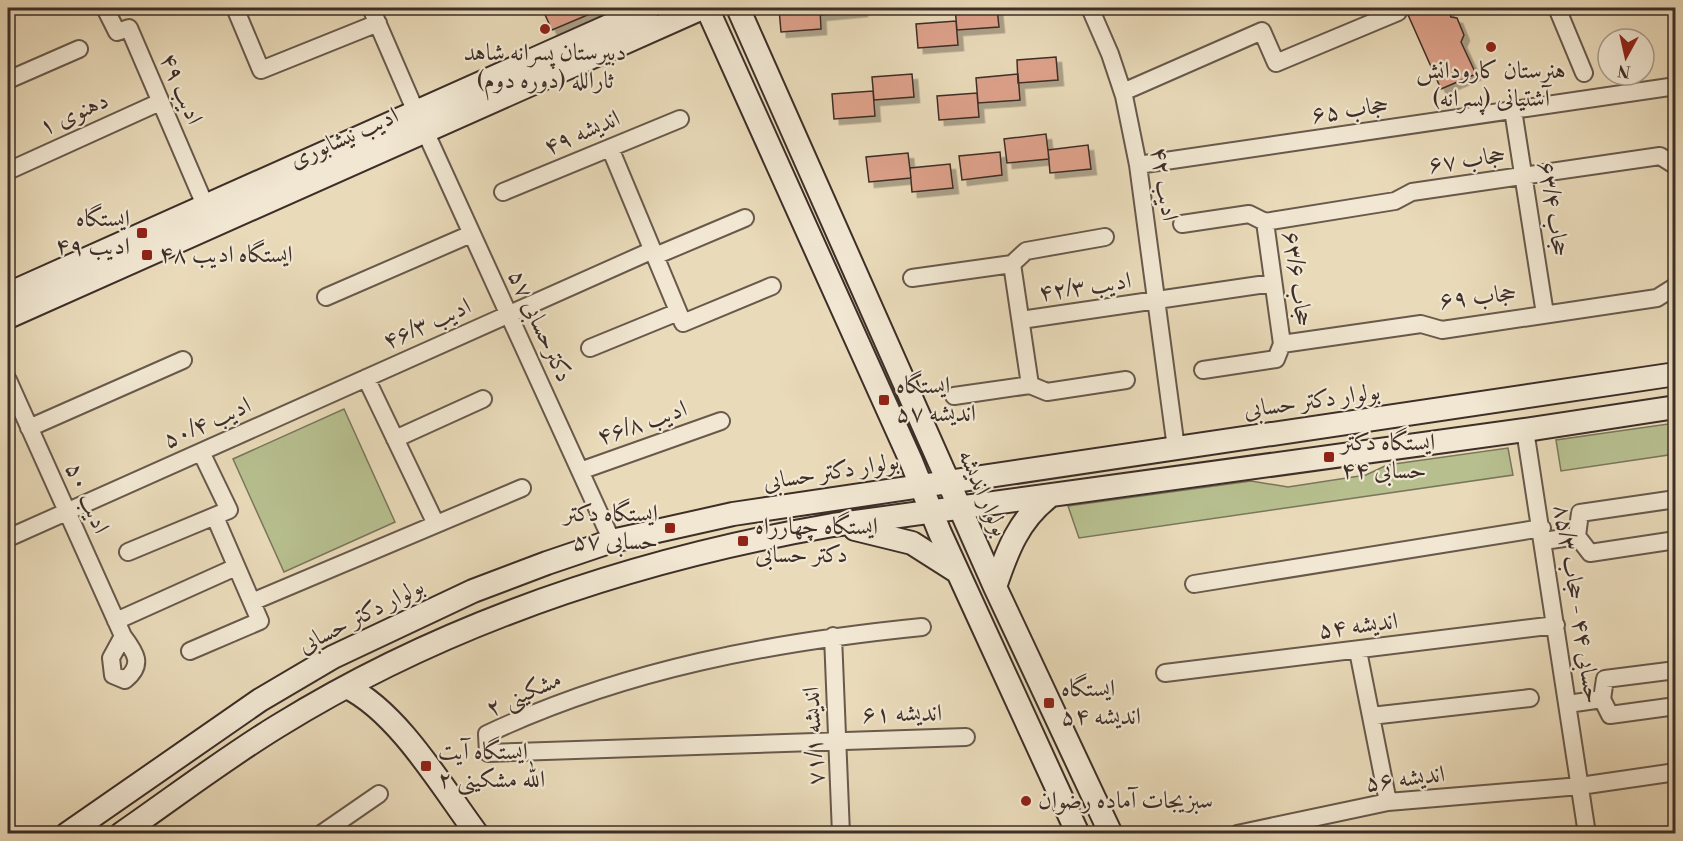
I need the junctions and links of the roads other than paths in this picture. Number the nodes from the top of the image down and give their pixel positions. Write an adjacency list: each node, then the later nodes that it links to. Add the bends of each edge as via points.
1 (105, 8): 16 (street, ادیب ۴۹, via 117,32 129,28)
2 (235, 8): 10 (street, via 261,70)
3 (649, 8): 19 (main road, ادیب نیشابوری)
4 (702, 8): 19 (main road, ادیب نیشابوری)
5 (707, 8): 67 (main road)
6 (738, 8): 66 (main road, بولوار اندیشه)
7 (1090, 8): 15 (street, ادیب ۴۲)
8 (1396, 8): 15 (street, via 1398,12 1276,63 1262,31)
9 (1557, 8): 12 (street)
10 (375, 15): 19 (street, دکترحسابی ۵۷)
11 (79, 49): 13 (street)
12 (1584, 73)
13 (8, 80)
14 (1676, 86): 17 (street, حجاب ۶۵)
15 (1123, 92): 21 (street, ادیب ۴۲)
16 (160, 102): 23 (street, دهنوی ۱); 26 (street, ادیب ۴۹)
17 (1514, 110): 21 (street, حجاب ۶۵); 24 (street, حجاب ۶۳/۴)
18 (680, 118): 20 (street, اندیشه ۴۹)
19 (420, 121): 26 (main road, ادیب نیشابوری); 30 (street, دکترحسابی ۵۷); 33 (main road, ادیب نیشابوری)
20 (609, 148): 25 (street, اندیشه ۴۹); 32 (street)
21 (1138, 165): 41 (street, ادیب ۴۲)
22 (1676, 166): 24 (street, حجاب ۶۷, via 1660,156)
23 (8, 171)
24 (1524, 176): 28 (street, حجاب ۶۷, via 1412,192 1395,201); 43 (street, حجاب ۶۳/۴)
25 (503, 192)
26 (205, 206): 33 (main road, ادیب نیشابوری)
27 (745, 219): 32 (street, ادیب ۴۶/۳)
28 (1264, 222): 29 (street, via 1250,214); 36 (street, حجاب ۶۳/۶)
29 (1182, 224)
30 (471, 234): 40 (street); 42 (street, دکترحسابی ۵۷)
31 (1105, 237): 34 (street, via 1026,251)
32 (654, 253): 42 (street, ادیب ۴۶/۳); 45 (street)
33 (100, 264): 39 (main road, ادیب نیشابوری); 44 (main road, ادیب نیشابوری)
34 (1012, 264): 35 (street); 46 (street)
35 (912, 278)
36 (1273, 283): 41 (street, ادیب ۴۲/۳); 47 (street, حجاب ۶۳/۶)
37 (772, 286): 45 (street)
38 (1676, 286): 43 (street, حجاب ۶۹, via 1657,298)
39 (8, 294)
40 (326, 297)
41 (1156, 300): 46 (street, ادیب ۴۲/۳); 63 (street, ادیب ۴۲)
42 (508, 315): 52 (street, ادیب ۴۶/۳); 65 (street, دکترحسابی ۵۷)
43 (1545, 315): 47 (street, حجاب ۶۹, via 1442,330 1421,324)
44 (8, 317)
45 (681, 317): 48 (street)
46 (1021, 320): 55 (street)
47 (1282, 344): 50 (street, via 1276,359)
48 (590, 348)
49 (183, 360): 60 (street)
50 (1203, 370)
51 (1676, 374): 63 (main road, بولوار دکتر حسابی)
52 (366, 378): 62 (street); 64 (street, ادیب ۵۰/۴)
53 (8, 380): 60 (street, ادیب ۵۰)
54 (1126, 380): 55 (street, via 1047,392)
55 (1030, 385): 56 (street)
56 (954, 396)
57 (483, 399): 62 (street)
58 (1676, 407): 61 (main road)
59 (721, 421): 65 (street, ادیب ۴۶/۸)
60 (29, 428): 72 (street, ادیب ۵۰)
61 (1525, 430): 69 (main road); 77 (street, حسابی ۴۴ - حجاب ۸۵/۳)
62 (395, 440): 75 (street)
63 (1176, 448): 66 (main road, بولوار دکتر حسابی)
64 (201, 452): 72 (street, ادیب ۵۰/۴); 74 (street, via 229,510)
65 (580, 471): 81 (street, دکترحسابی ۵۷)
66 (948, 482): 67 (main road, بولوار دکتر حسابی); 71 (main road, بولوار اندیشه)
67 (921, 485): 73 (main road); 81 (main road, بولوار دکتر حسابی, via 733,514)
68 (522, 488): 75 (street)
69 (1050, 496): 71 (main road); 86 (main road, via 1034,508 1014,536)
70 (1676, 500): 78 (street, via 1580,513)
71 (960, 507): 73 (main road); 86 (main road, بولوار اندیشه)
72 (67, 512): 79 (street, ادیب ۵۰/۴); 83 (street, ادیب ۵۰, via 120,628)
73 (931, 512): 76 (main road); 84 (main road)
74 (215, 517): 82 (street); 83 (street)
75 (435, 522): 87 (street)
76 (833, 525): 84 (main road, via 912,543); 93 (main road, via 743,541 620,573 482,621)
77 (1543, 535): 78 (street); 85 (street); 88 (street, حسابی ۴۴ - حجاب ۸۵/۳)
78 (1577, 536): 80 (street, via 1590,553)
79 (8, 538)
80 (1676, 540)
81 (612, 542): 109 (main road, بولوار دکتر حسابی, via 472,591 333,657 261,700)
82 (128, 552)
83 (236, 567): 87 (street)
84 (957, 571): 114 (main road)
85 (1194, 584)
86 (995, 587): 115 (main road, بولوار اندیشه)
87 (252, 602): 91 (street, via 260,621)
88 (1556, 625): 92 (street, اندیشه ۵۴); 99 (street, حسابی ۴۴ - حجاب ۸۵/۳)
89 (922, 627): 90 (street)
90 (833, 636): 104 (street, اندیشه ۷۱/۱); 104 (street, مشکینی ۲, via 705,659 614,683 538,710 487,734 488,753)
91 (190, 651)
92 (1358, 651): 95 (street, اندیشه ۵۴); 101 (street)
93 (382, 670): 96 (main road); 102 (main road, via 380,688)
94 (1676, 670): 98 (street, via 1605,679)
95 (1165, 673)
96 (347, 687): 102 (main road, via 362,694); 110 (main road, via 278,726)
97 (1530, 698): 101 (street)
98 (1602, 699): 99 (street); 100 (street, via 1610,715)
99 (1568, 704): 106 (street, حسابی ۴۴ - حجاب ۸۵/۳)
100 (1676, 706)
101 (1371, 716): 108 (street)
102 (392, 721): 112 (main road)
103 (966, 737): 104 (street, اندیشه ۶۱)
104 (838, 739): 113 (street, اندیشه ۷۱/۱)
105 (1676, 772): 106 (street, اندیشه ۵۶)
106 (1580, 786): 108 (street, اندیشه ۵۶); 117 (street, حسابی ۴۴ - حجاب ۸۵/۳)
107 (379, 794): 111 (street)
108 (1388, 802): 116 (street, اندیشه ۵۶)
109 (67, 834)
110 (121, 834)
111 (321, 834)
112 (477, 834)
113 (842, 834)
114 (1078, 834)
115 (1111, 834)
116 (1237, 834)
117 (1587, 834)

